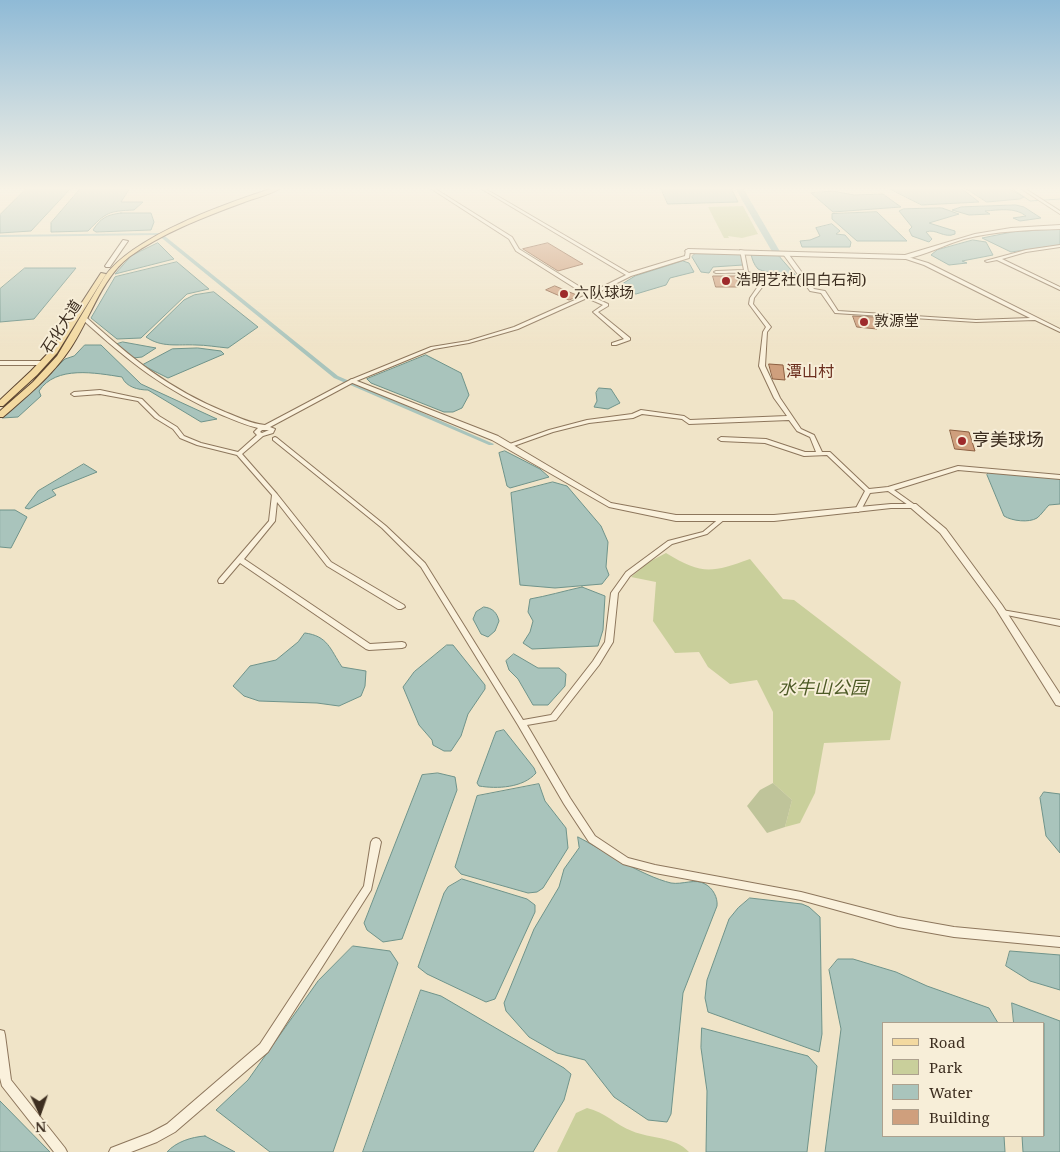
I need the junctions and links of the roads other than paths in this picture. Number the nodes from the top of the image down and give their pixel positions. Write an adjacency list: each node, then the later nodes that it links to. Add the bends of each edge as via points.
1 (128, 241): 13 (main road, 石化大道)
2 (150, 242): 13 (main road)
3 (513, 242): 18 (street, via 517,250)
4 (573, 242): 16 (street)
5 (956, 242): 10 (street)
6 (1060, 246): 11 (street)
7 (742, 251): 8 (street); 9 (street); 15 (street)
8 (688, 252): 16 (street, via 687,257)
9 (783, 253): 10 (street); 20 (street, via 812,290 823,292 837,312 976,321)
10 (905, 257): 20 (street, via 926,264)
11 (999, 258): 12 (street); 17 (street)
12 (987, 261)
13 (112, 266): 19 (main road, 石化大道); 24 (main road, 石化大道)
14 (716, 272): 15 (street)
15 (744, 272): 29 (street, via 764,282 751,304 769,327 765,332 762,366)
16 (629, 275): 18 (street)
17 (1060, 289)
18 (589, 296): 22 (street, via 606,305 595,312 628,339); 25 (street, via 516,328 469,342 433,348)
19 (85, 319): 28 (main road, 石化大道, via 48,372); 31 (street, via 142,370 171,389 200,405)
20 (1035, 320): 21 (street)
21 (1060, 331)
22 (614, 344)
23 (0, 362): 24 (street)
24 (44, 363): 27 (main road, 石化大道)
25 (352, 381): 30 (street); 36 (street)
26 (74, 394): 37 (street, via 100,392 140,400 182,437)
27 (0, 404)
28 (0, 415)
29 (790, 418): 36 (street, via 690,422 684,418 641,412 551,431); 38 (street, via 799,430 812,436)
30 (275, 423): 32 (street); 33 (street)
31 (253, 426): 32 (street); 34 (street)
32 (266, 427): 33 (street); 34 (street)
33 (273, 433): 34 (street); 53 (street, via 424,565)
34 (260, 434): 37 (street)
35 (721, 439): 38 (street, via 766,441 804,454)
36 (509, 446): 45 (street, via 610,505 676,518)
37 (239, 454): 42 (street)
38 (820, 454): 41 (street, via 828,453)
39 (1060, 477): 40 (street, via 958,468)
40 (889, 488): 41 (street); 43 (street)
41 (868, 491): 44 (street)
42 (275, 495): 46 (street, via 272,522); 48 (street, via 329,564)
43 (913, 506): 44 (street); 49 (street, via 943,531)
44 (858, 510): 45 (street, via 774,518)
45 (723, 518): 53 (street, via 704,533 670,542 628,574 615,592 608,642 596,663 553,718)
46 (240, 559): 47 (street); 51 (street, via 369,647)
47 (220, 581)
48 (401, 607)
49 (1002, 612): 50 (street); 52 (street)
50 (1060, 623)
51 (402, 645)
52 (1060, 702)
53 (521, 722): 55 (street, via 592,838 626,861 801,896 898,922 954,932)
54 (376, 842): 58 (street, via 368,886 264,1048 171,1128)
55 (1060, 942)
56 (0, 1035): 57 (street, via 6,1082)
57 (61, 1152)
58 (115, 1152)

